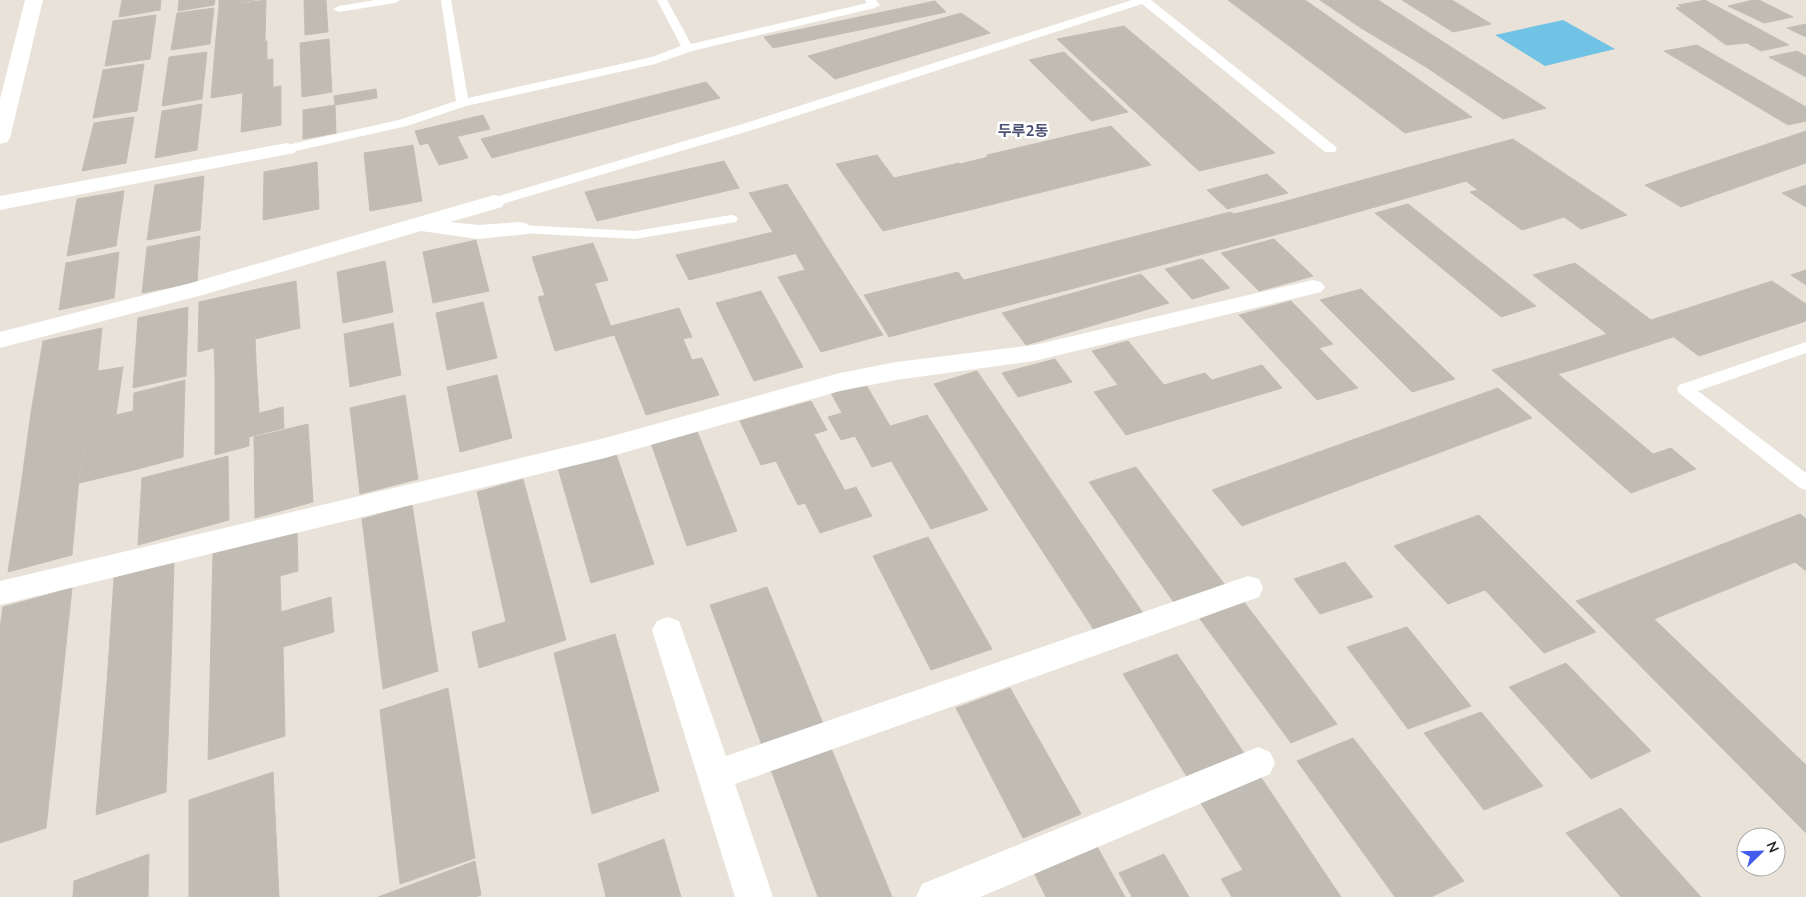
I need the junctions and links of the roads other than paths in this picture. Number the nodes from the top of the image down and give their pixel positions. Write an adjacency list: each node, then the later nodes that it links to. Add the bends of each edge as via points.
1 (34, 0): 10 (street)
2 (395, 0): 7 (lane)
3 (446, 0): 9 (lane)
4 (662, 0): 8 (lane)
5 (870, 0): 8 (lane, via 875,5)
6 (1144, 0): 12 (lane); 13 (lane, via 754,125)
7 (339, 9)
8 (688, 48): 9 (lane, via 656,60)
9 (463, 103): 11 (lane, via 402,123)
10 (0, 138)
11 (287, 149): 14 (street)
12 (1330, 149)
13 (494, 202): 16 (street)
14 (0, 203)
15 (732, 220): 17 (lane, via 635,236)
16 (415, 225): 17 (street, via 478,232); 19 (street, via 198,289)
17 (520, 229)
18 (1313, 286): 23 (street, via 1034,353 840,382 605,448)
19 (0, 340)
20 (1806, 347): 21 (lane, via 1685,389)
21 (1806, 483)
22 (1248, 588): 26 (street)
23 (0, 594)
24 (668, 630): 26 (street)
25 (1258, 763): 28 (street)
26 (714, 776): 27 (street)
27 (754, 897)
28 (936, 897)

